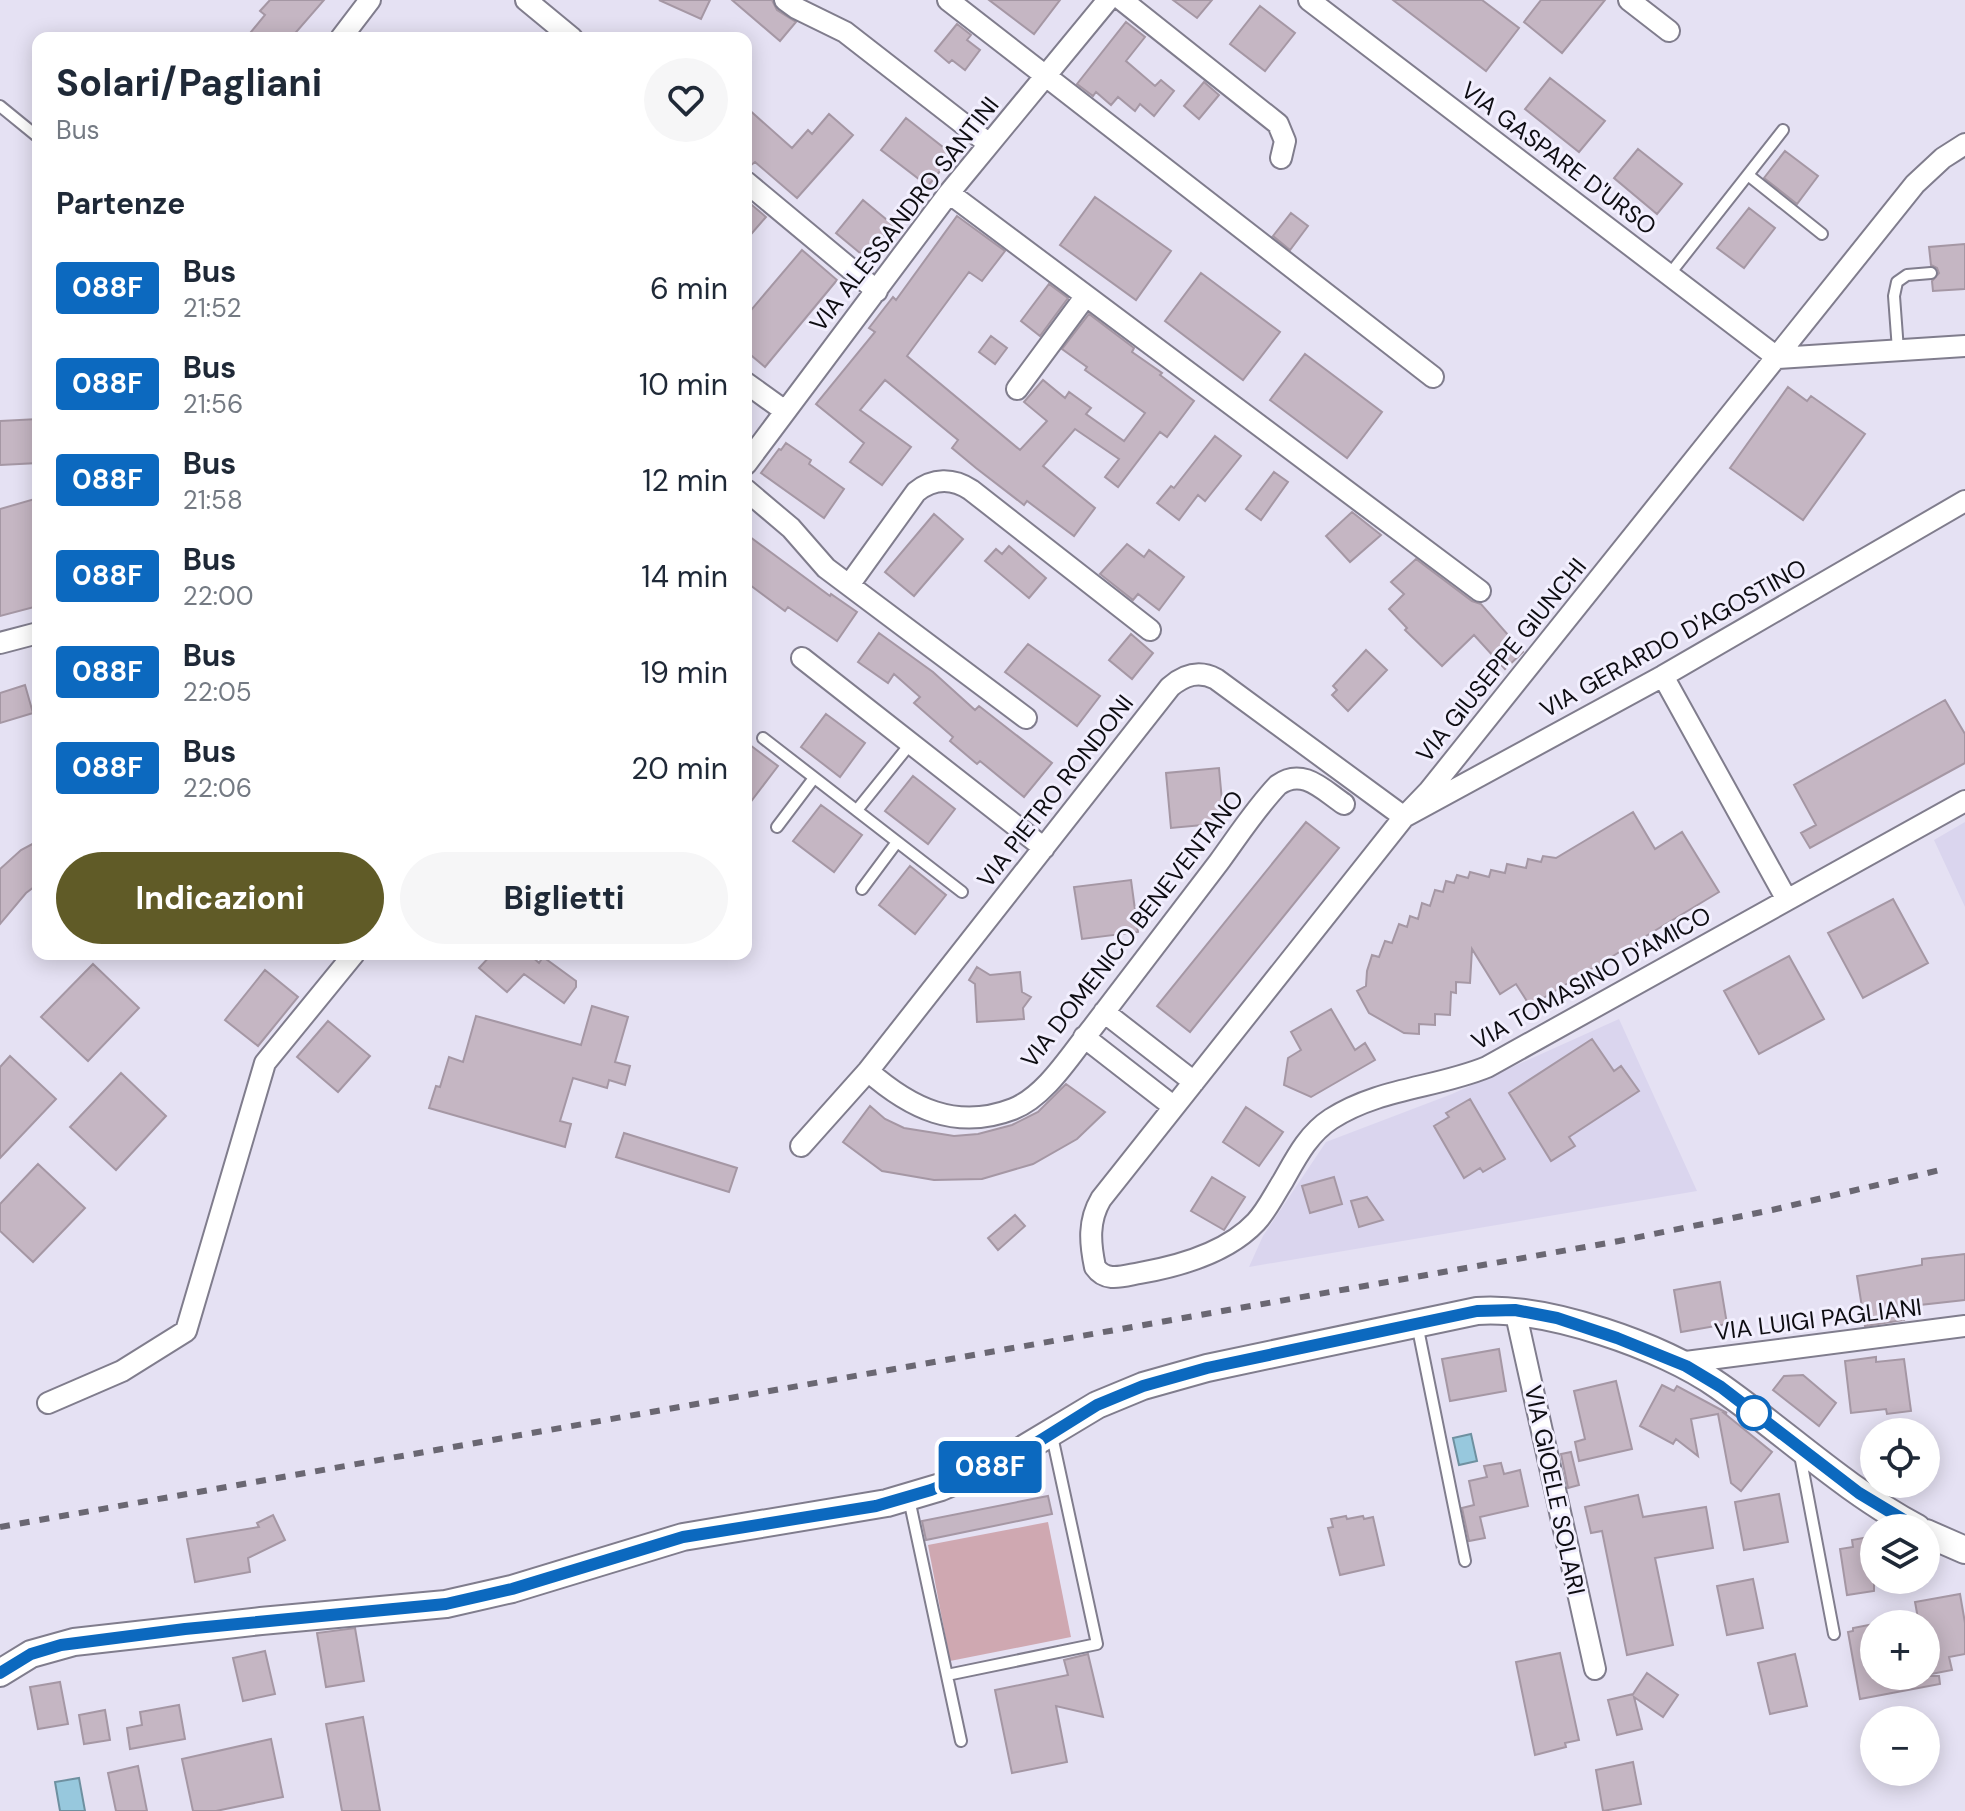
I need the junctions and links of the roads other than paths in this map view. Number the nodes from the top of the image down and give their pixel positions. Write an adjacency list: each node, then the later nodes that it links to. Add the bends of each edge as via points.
1 (370, 0): 9 (street)
2 (526, 0): 10 (street)
3 (785, 0): 15 (street, via 845,32)
4 (948, 0): 11 (street)
5 (1309, 0): 23 (street, VIA GASPARE D'URSO)
6 (1629, 0): 8 (street)
7 (1109, 1): 11 (street, VIA ALESSANDRO SANTINI); 17 (street, via 1278,124 1285,141)
8 (1669, 31)
9 (346, 32)
10 (565, 32)
11 (1045, 77): 15 (street, VIA ALESSANDRO SANTINI); 29 (street)
12 (0, 106): 14 (lane)
13 (1783, 130): 18 (lane)
14 (32, 132)
15 (989, 144): 20 (street, VIA ALESSANDRO SANTINI)
16 (1965, 144): 28 (street, VIA GIUSEPPE GIUNCHI, via 1919,179)
17 (1281, 158)
18 (1748, 175): 21 (lane); 23 (lane)
19 (752, 187): 24 (street)
20 (949, 193): 24 (street, VIA ALESSANDRO SANTINI); 25 (street)
21 (1822, 234)
22 (1931, 273): 27 (lane, via 1907,275 1895,286)
23 (1669, 275): 28 (street, VIA GASPARE D'URSO)
24 (877, 291): 32 (street, VIA ALESSANDRO SANTINI)
25 (1085, 297): 31 (street); 37 (street)
26 (1965, 346): 27 (street)
27 (1898, 350): 28 (street)
28 (1778, 358): 50 (street, VIA GIUSEPPE GIUNCHI)
29 (1433, 377)
30 (752, 387): 32 (street)
31 (1017, 389)
32 (785, 411): 33 (street, VIA ALESSANDRO SANTINI)
33 (752, 456)
34 (752, 495): 36 (street)
35 (1965, 501): 42 (street, VIA GERARDO D'AGOSTINO)
36 (849, 585): 38 (street, via 916,492 930,483 952,482 971,490); 43 (street)
37 (1480, 591)
38 (1150, 630)
39 (32, 635): 40 (street)
40 (0, 643)
41 (802, 658): 45 (street)
42 (1663, 676): 50 (street, VIA GERARDO D'AGOSTINO); 56 (street)
43 (1026, 718)
44 (763, 738): 46 (lane)
45 (911, 743): 49 (lane); 53 (street)
46 (814, 778): 49 (lane); 51 (lane)
47 (1965, 801): 56 (street, VIA TOMASINO D'AMICO)
48 (1344, 804): 58 (street, VIA DOMENICO BENEVENTANO, via 1303,778 1281,782)
49 (857, 810): 52 (lane)
50 (1404, 817): 53 (street, VIA PIETRO RONDONI, via 1221,681 1193,674 1170,687); 61 (street, VIA GIUSEPPE GIUNCHI)
51 (777, 827)
52 (897, 842): 54 (lane); 55 (lane)
53 (1044, 848): 60 (street, VIA PIETRO RONDONI)
54 (862, 889)
55 (962, 892)
56 (1787, 900): 64 (street, VIA TOMASINO D'AMICO, via 1487,1067 1396,1091 1336,1116 1304,1146 1257,1221 1205,1254 1152,1271 1104,1276 1094,1263)
57 (349, 960): 69 (street, via 265,1063 186,1331 122,1371)
58 (1104, 1012): 59 (street, VIA DOMENICO BENEVENTANO); 61 (street)
59 (1084, 1037): 60 (street, VIA DOMENICO BENEVENTANO, via 1042,1089 1014,1108 979,1116 922,1109); 62 (street)
60 (868, 1071): 63 (street, VIA PIETRO RONDONI)
61 (1194, 1082): 62 (street, VIA GIUSEPPE GIUNCHI)
62 (1174, 1107): 64 (street, VIA GIUSEPPE GIUNCHI, via 1101,1199)
63 (801, 1146)
64 (1092, 1220)
65 (1515, 1310): 66 (street, via 1477,1311); 68 (street, via 1582,1325); 76 (street, VIA GIOELE SOLARI)
66 (1417, 1324): 70 (street, via 1162,1380 1112,1398); 74 (lane)
67 (1965, 1326): 68 (street, VIA LUIGI PAGLIANI)
68 (1678, 1363): 71 (street, via 1721,1387)
69 (48, 1403)
70 (1052, 1434): 72 (street, via 998,1463); 78 (lane, via 1097,1644)
71 (1799, 1449): 73 (street); 75 (lane)
72 (909, 1497): 77 (street, via 683,1537 446,1604 74,1642 31,1654); 78 (lane)
73 (1893, 1514)
74 (1465, 1561)
75 (1834, 1634)
76 (1595, 1669)
77 (0, 1673)
78 (947, 1675): 79 (lane)
79 (961, 1741)

